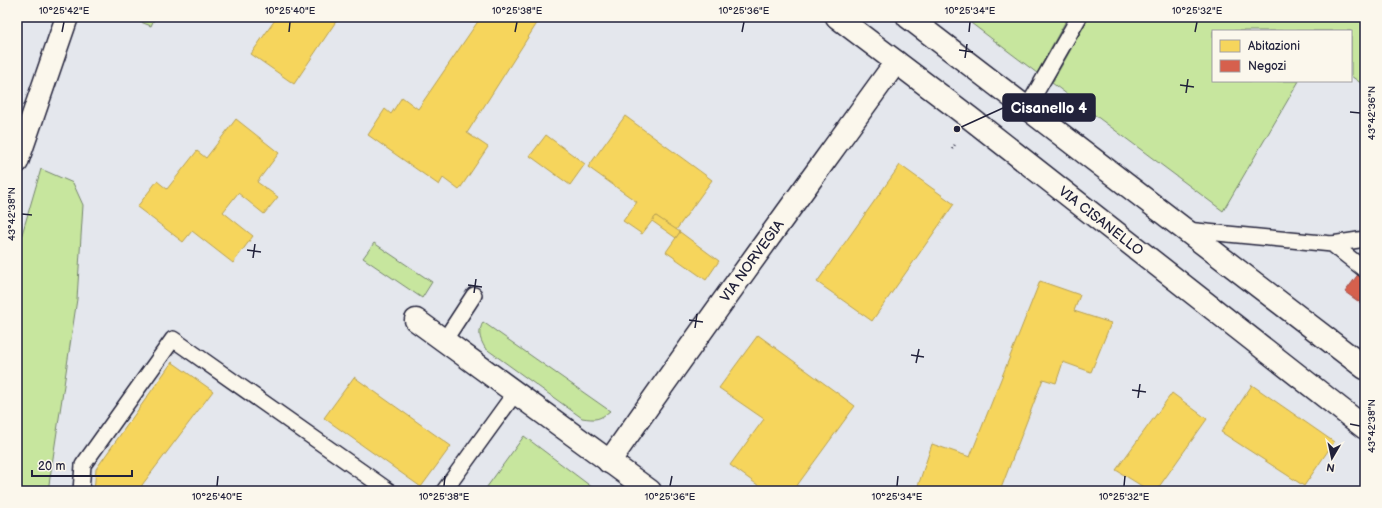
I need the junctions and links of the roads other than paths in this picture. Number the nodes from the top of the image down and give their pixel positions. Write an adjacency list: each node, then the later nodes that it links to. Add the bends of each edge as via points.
1 (67, 17): 7 (main road)
2 (837, 17): 5 (main road, VIA CISANELLO)
3 (908, 17): 6 (main road)
4 (1080, 17): 6 (lane)
5 (896, 62): 17 (main road, VIA CISANELLO); 18 (main road, VIA NORVEGIA)
6 (1027, 108): 8 (main road)
7 (17, 162)
8 (1186, 230): 10 (lane); 15 (main road)
9 (1365, 239): 10 (lane)
10 (1332, 244): 11 (lane)
11 (1365, 270)
12 (474, 295): 14 (lane)
13 (416, 320): 14 (main road)
14 (444, 341): 16 (main road)
15 (1365, 368)
16 (516, 393): 18 (main road); 21 (lane)
17 (1365, 428)
18 (609, 462): 22 (main road)
19 (81, 491): 20 (lane, via 83,464 173,339)
20 (389, 491)
21 (444, 491)
22 (650, 491)

